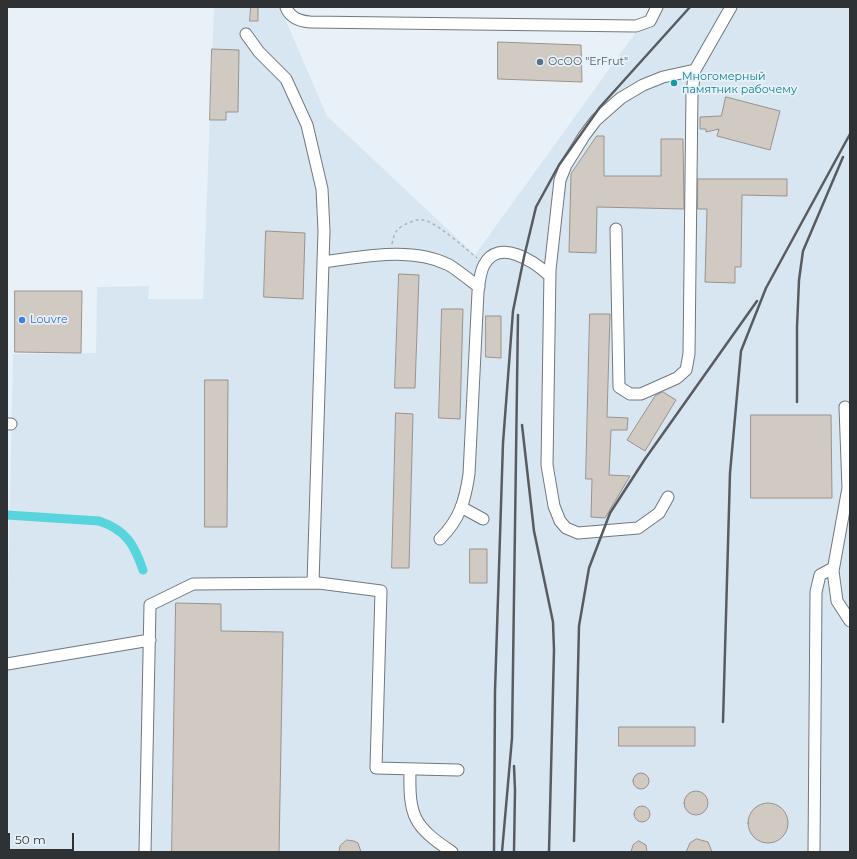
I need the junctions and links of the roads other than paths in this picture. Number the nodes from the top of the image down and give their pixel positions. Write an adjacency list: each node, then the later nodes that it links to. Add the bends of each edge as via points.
1 (286, 7): 2 (lane, via 292,17 310,22 636,26 650,21)
2 (656, 7)
3 (730, 7): 5 (lane)
4 (246, 34): 7 (lane, via 259,52 286,79 308,125 322,189)
5 (695, 70): 6 (lane, via 692,92 690,354 686,370 677,378 641,394 630,394 619,387); 8 (lane, via 663,77 621,98 596,120 584,136 560,180)
6 (616, 229)
7 (323, 262): 9 (lane, via 400,254 433,259 449,266); 16 (lane)
8 (550, 276): 9 (lane, via 539,266 514,253 499,253 484,264); 11 (lane, via 547,465 554,506 560,521 566,528 578,533 638,528 659,513)
9 (479, 287): 12 (lane, via 469,474 465,500)
10 (845, 407): 15 (lane, via 848,488)
11 (668, 497)
12 (461, 507): 13 (lane); 14 (lane, via 453,524)
13 (483, 518)
14 (440, 539)
15 (833, 568): 17 (lane, via 837,601); 24 (lane, via 820,575 816,592)
16 (312, 583): 18 (lane, via 193,584 150,606); 20 (lane, via 381,591 376,768)
17 (850, 621)
18 (150, 640): 19 (lane); 22 (lane)
19 (7, 664)
20 (410, 770): 21 (lane); 23 (lane, via 409,798 415,817 427,835)
21 (458, 770)
22 (145, 852)
23 (452, 852)
24 (814, 852)

